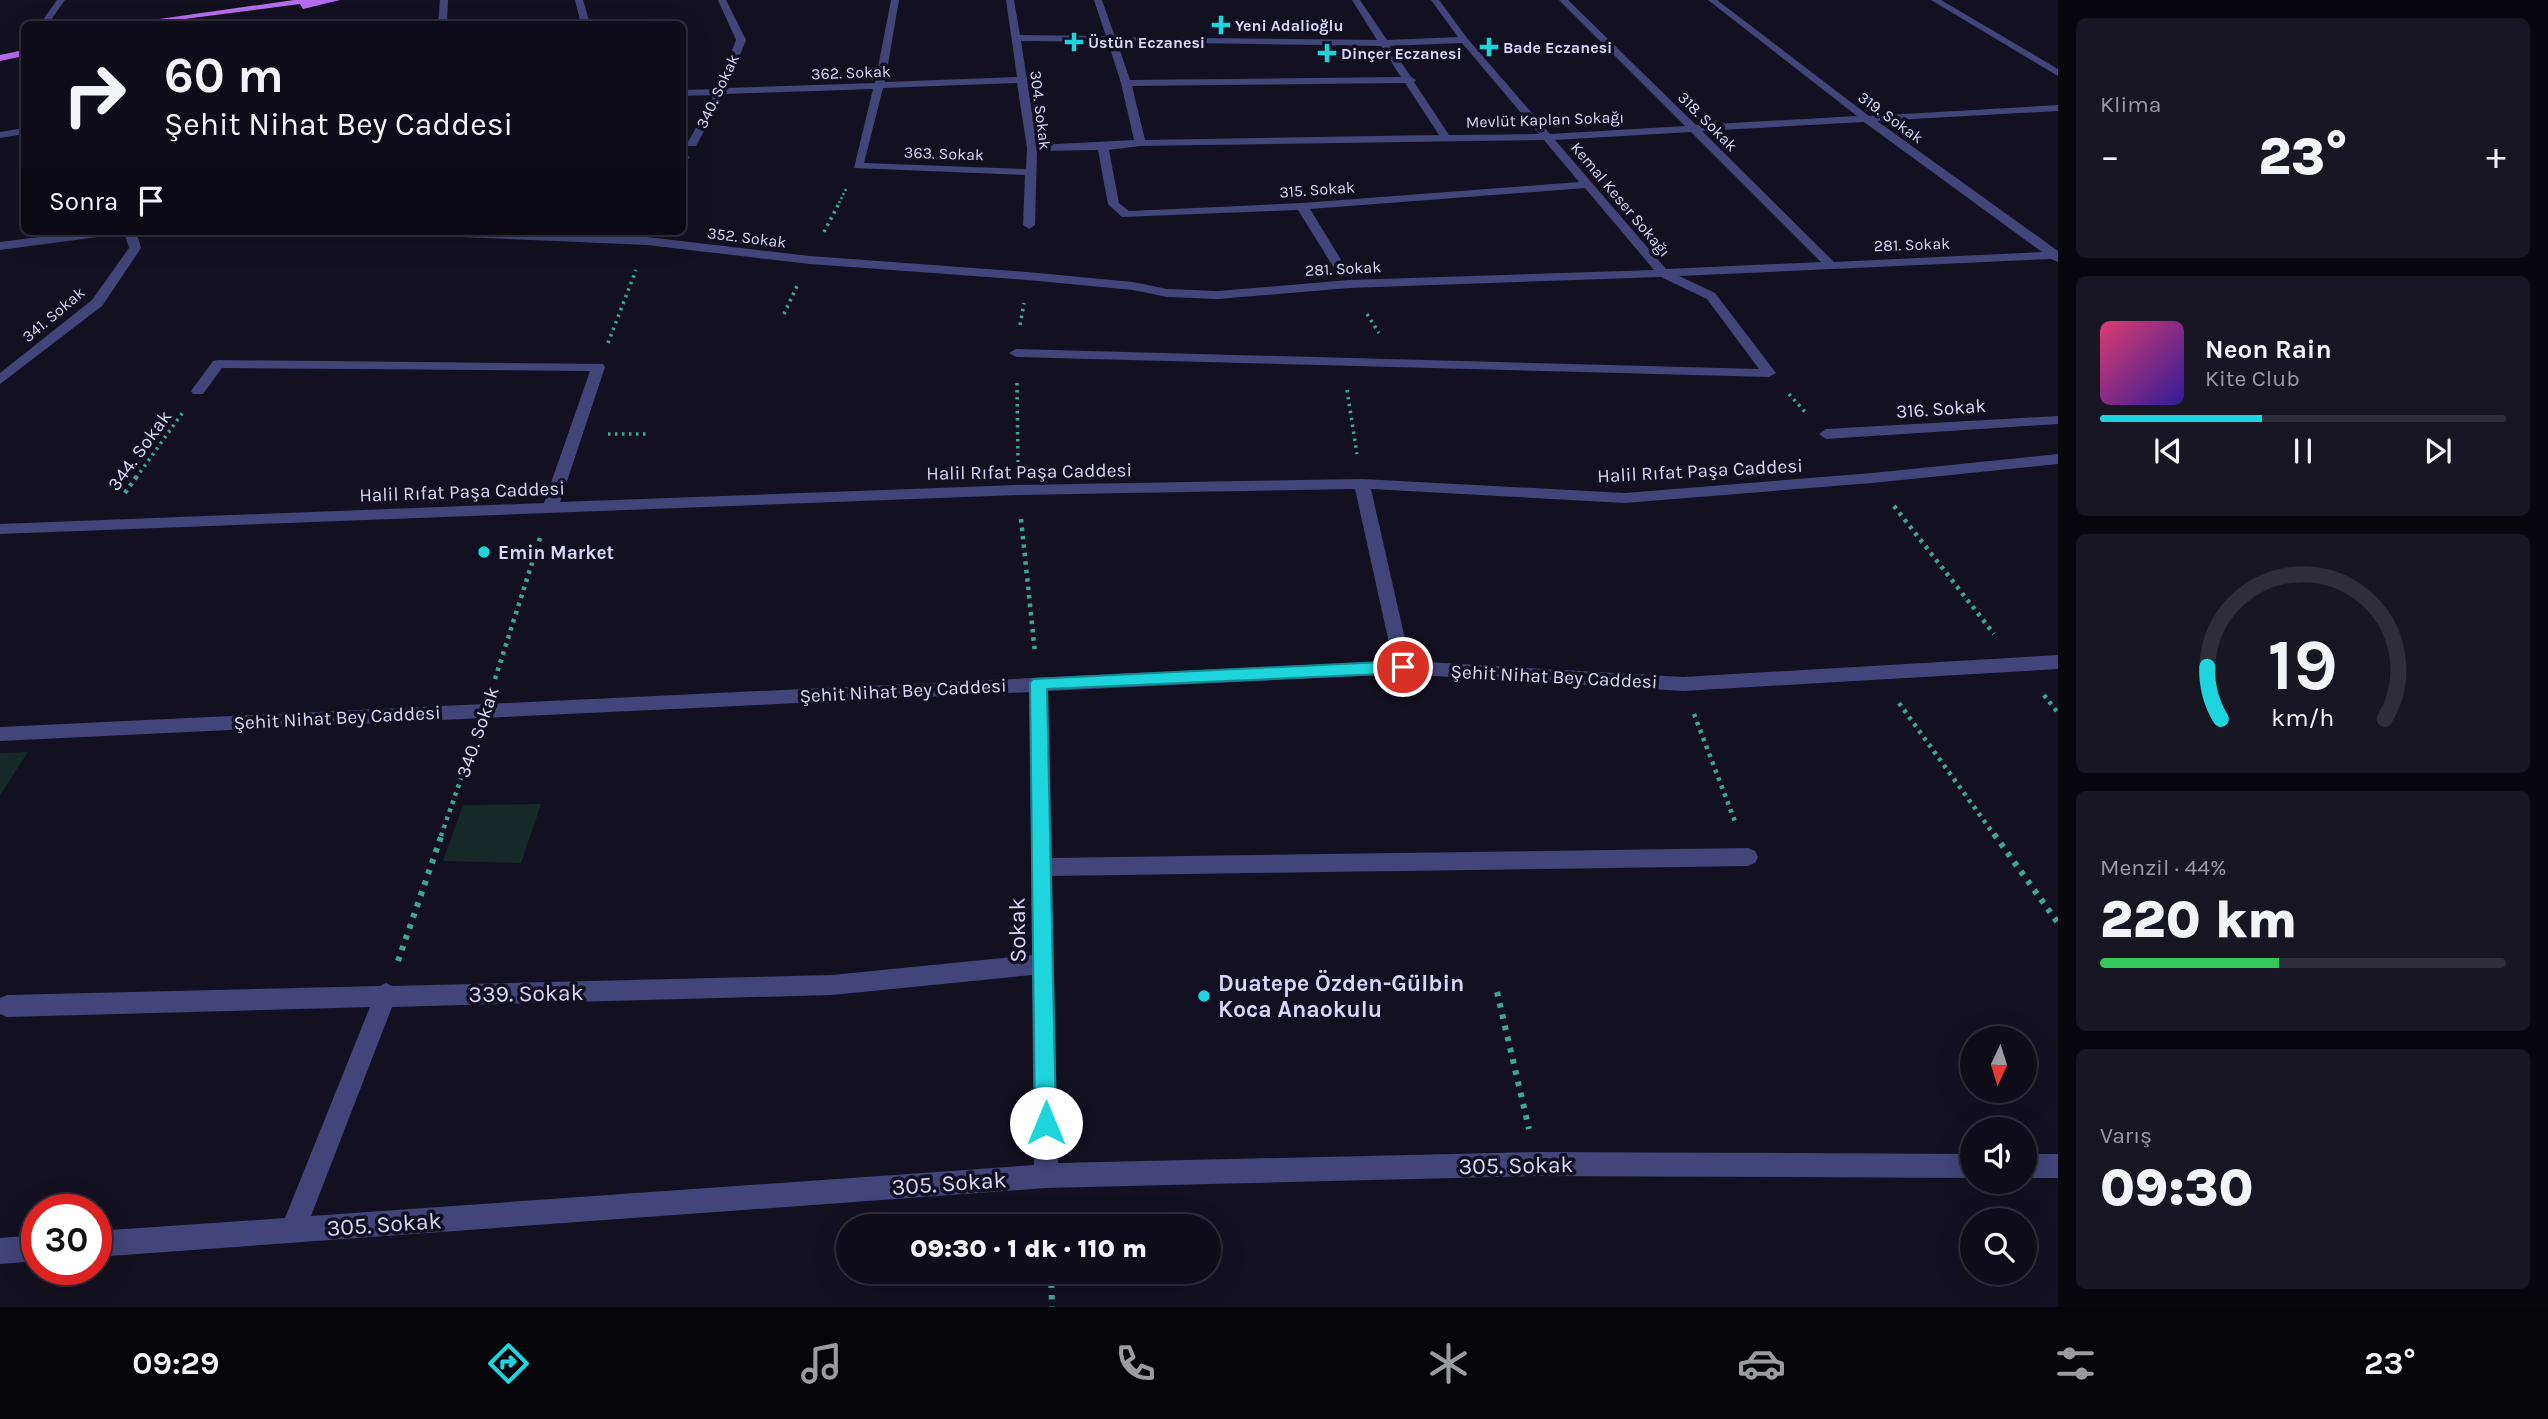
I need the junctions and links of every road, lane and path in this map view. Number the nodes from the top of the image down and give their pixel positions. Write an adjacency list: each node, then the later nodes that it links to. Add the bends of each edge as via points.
1 (61, 0): 15 (street)
2 (314, 0): 16 (main road)
3 (336, 0): 17 (main road)
4 (444, 0): 18 (street)
5 (579, 0): 19 (street)
6 (722, 0): 32 (street, 340. Sokak, via 741,40)
7 (895, 0): 30 (street)
8 (1010, 0): 20 (street, 304. Sokak)
9 (1098, 0): 21 (street)
10 (1356, 0): 23 (street)
11 (1435, 0): 22 (street, Kemal Keser Sokağı)
12 (1563, 0): 35 (street, 318. Sokak)
13 (1712, 0): 34 (street, 319. Sokak)
14 (1935, 0): 26 (street)
15 (46, 21)
16 (152, 21)
17 (211, 21)
18 (443, 21)
19 (585, 21)
20 (1015, 38): 21 (street); 27 (street, 304. Sokak)
21 (1113, 39): 23 (street); 29 (street)
22 (1464, 40): 23 (street); 39 (street, Kemal Keser Sokağı)
23 (1384, 43): 28 (street)
24 (21, 54): 25 (main road)
25 (0, 58)
26 (2058, 74)
27 (1021, 80): 30 (street, 362. Sokak); 43 (street, 304. Sokak)
28 (1411, 80): 29 (street); 38 (street)
29 (1126, 83): 40 (street)
30 (879, 86): 32 (street, 362. Sokak); 44 (street)
31 (686, 93): 32 (street, 362. Sokak)
32 (720, 93): 41 (street, 340. Sokak)
33 (2058, 108): 34 (street, Mevlüt Kaplan Sokağı)
34 (1864, 117): 35 (street, Mevlüt Kaplan Sokağı); 54 (street, 319. Sokak)
35 (1693, 129): 39 (street, Mevlüt Kaplan Sokağı); 56 (street, 318. Sokak)
36 (21, 132): 37 (street)
37 (0, 135)
38 (1445, 137): 39 (street, Mevlüt Kaplan Sokağı); 40 (street, Mevlüt Kaplan Sokağı)
39 (1548, 137): 46 (street, Kemal Keser Sokağı)
40 (1140, 143): 42 (street, Mevlüt Kaplan Sokağı)
41 (692, 144)
42 (1102, 147): 43 (street, Mevlüt Kaplan Sokağı); 47 (street, 315. Sokak, via 1114,204 1126,215)
43 (1032, 148): 45 (street, 304. Sokak)
44 (858, 166): 45 (street, 363. Sokak); 55 (path)
45 (1030, 172): 48 (street, 304. Sokak)
46 (1585, 185): 47 (street, 315. Sokak); 58 (street, Kemal Keser Sokağı)
47 (1302, 206): 57 (street)
48 (1029, 225)
49 (83, 235): 53 (street)
50 (131, 235): 67 (street, 341. Sokak, via 135,248 97,303)
51 (602, 235): 52 (street, 352. Sokak)
52 (649, 236): 55 (street, 352. Sokak); 65 (path)
53 (0, 246)
54 (2057, 256): 56 (street, 281. Sokak)
55 (810, 260): 60 (street, 352. Sokak)
56 (1831, 265): 59 (street, 281. Sokak)
57 (1340, 268)
58 (1663, 273): 59 (street, Kemal Keser Sokağı); 61 (street, 281. Sokak); 66 (street, via 1711,296)
59 (1683, 273)
60 (1027, 276): 61 (street, 281. Sokak, via 1218,295)
61 (1349, 284): 64 (path)
62 (1016, 353): 63 (street)
63 (1342, 361): 64 (street); 75 (path)
64 (1395, 361): 66 (street)
65 (598, 367): 68 (street, via 218,364); 77 (street)
66 (1769, 373): 72 (path)
67 (0, 380)
68 (198, 391): 78 (path, 344. Sokak)
69 (2058, 420): 72 (street, 316. Sokak)
70 (599, 434): 71 (path)
71 (649, 434)
72 (1826, 434)
73 (2058, 459): 74 (street, Halil Rıfat Paşa Caddesi)
74 (1871, 478): 75 (street, Halil Rıfat Paşa Caddesi, via 1625,498); 81 (path)
75 (1362, 484): 76 (street, Halil Rıfat Paşa Caddesi); 82 (street)
76 (1018, 490): 77 (street, Halil Rıfat Paşa Caddesi); 84 (path)
77 (551, 506): 78 (street, Halil Rıfat Paşa Caddesi); 86 (path, 340. Sokak)
78 (102, 525): 79 (street, Halil Rıfat Paşa Caddesi)
79 (0, 529)
80 (2058, 663): 81 (street, Şehit Nihat Bey Caddesi)
81 (2018, 664): 83 (street, Şehit Nihat Bey Caddesi)
82 (1403, 667): 84 (street, Şehit Nihat Bey Caddesi); 85 (street, Şehit Nihat Bey Caddesi)
83 (1878, 674): 85 (street, Şehit Nihat Bey Caddesi); 90 (path)
84 (1039, 683): 86 (street, Şehit Nihat Bey Caddesi); 89 (street, Sokak)
85 (1683, 684): 88 (path)
86 (485, 709): 87 (street, Şehit Nihat Bey Caddesi); 93 (path, 340. Sokak)
87 (0, 734)
88 (1748, 857): 89 (street)
89 (1042, 867): 91 (street, Sokak)
90 (2058, 923)
91 (1044, 964): 93 (street, 339. Sokak, via 832,985); 99 (street, Sokak)
92 (1497, 992): 95 (path)
93 (386, 995): 94 (street, 339. Sokak); 100 (street)
94 (6, 1006)
95 (1538, 1164): 96 (street, 305. Sokak); 99 (street, 305. Sokak)
96 (1960, 1166)
97 (2037, 1166): 98 (street)
98 (2058, 1166)
99 (1046, 1176): 100 (street, 305. Sokak)
100 (293, 1230): 101 (street, 305. Sokak)
101 (112, 1243)
102 (21, 1249): 103 (street)
103 (0, 1251)
104 (1051, 1284): 105 (path)
105 (1052, 1307)

